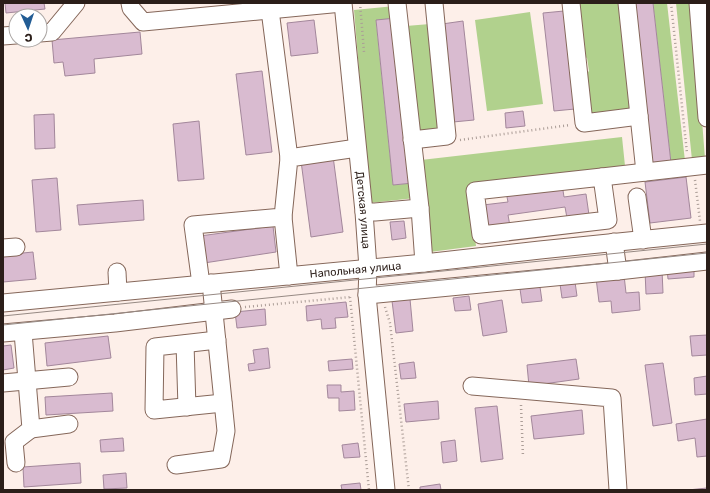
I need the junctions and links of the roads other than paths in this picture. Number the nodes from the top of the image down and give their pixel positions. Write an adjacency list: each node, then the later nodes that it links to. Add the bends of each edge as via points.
1 (76, 3): 10 (street, via 52,32)
2 (130, 3): 9 (street, via 143,22)
3 (342, 3): 9 (street); 14 (street, Детская улица)
4 (398, 3): 13 (street)
5 (434, 3): 13 (street, via 447,136)
6 (571, 3): 12 (street, via 584,124)
7 (627, 3): 12 (street)
8 (698, 3): 11 (street)
9 (270, 10): 15 (street)
10 (48, 32)
11 (707, 113)
12 (639, 116): 17 (street)
13 (412, 140): 20 (street)
14 (357, 148): 15 (street); 21 (street, Детская улица)
15 (289, 158): 22 (street)
16 (700, 166): 17 (street)
17 (644, 172): 18 (street)
18 (602, 177): 23 (street, via 608,220); 23 (street, via 475,191 481,235)
19 (638, 197): 25 (street)
20 (420, 208): 21 (street); 30 (street)
21 (364, 212): 31 (street, Детская улица)
22 (283, 217): 34 (street); 36 (street, via 193,225)
23 (537, 228): 27 (street)
24 (704, 229): 25 (street, Напольная улица)
25 (642, 240): 26 (street, Напольная улица)
26 (614, 242): 27 (street, Напольная улица); 32 (street)
27 (540, 250): 28 (street, Напольная улица)
28 (498, 255): 30 (street, Напольная улица); 35 (street)
29 (707, 261): 32 (street)
30 (424, 263): 31 (street, Напольная улица)
31 (368, 268): 34 (street, Напольная улица); 38 (street, Детская улица)
32 (618, 271): 35 (street)
33 (117, 272): 37 (street)
34 (289, 276): 36 (street, Напольная улица)
35 (500, 282): 38 (street)
36 (206, 284): 37 (street, Напольная улица); 41 (street)
37 (118, 292): 39 (street, Напольная улица)
38 (374, 294): 57 (street, Детская улица)
39 (3, 303)
40 (232, 309): 41 (street)
41 (214, 311): 42 (street, via 115,324); 44 (street)
42 (23, 332): 43 (street); 47 (street)
43 (3, 333)
44 (217, 340): 45 (street); 50 (street)
45 (184, 344): 51 (street); 51 (street, via 155,347 154,410)
46 (69, 377): 47 (street)
47 (27, 381): 48 (street); 53 (street)
48 (3, 383)
49 (472, 386): 58 (street, via 612,398)
50 (223, 403): 51 (street); 56 (street, via 226,431 221,459)
51 (187, 407)
52 (69, 424): 53 (street)
53 (31, 429): 54 (street)
54 (8, 443): 55 (street)
55 (16, 463)
56 (176, 465)
57 (386, 490)
58 (618, 490)

